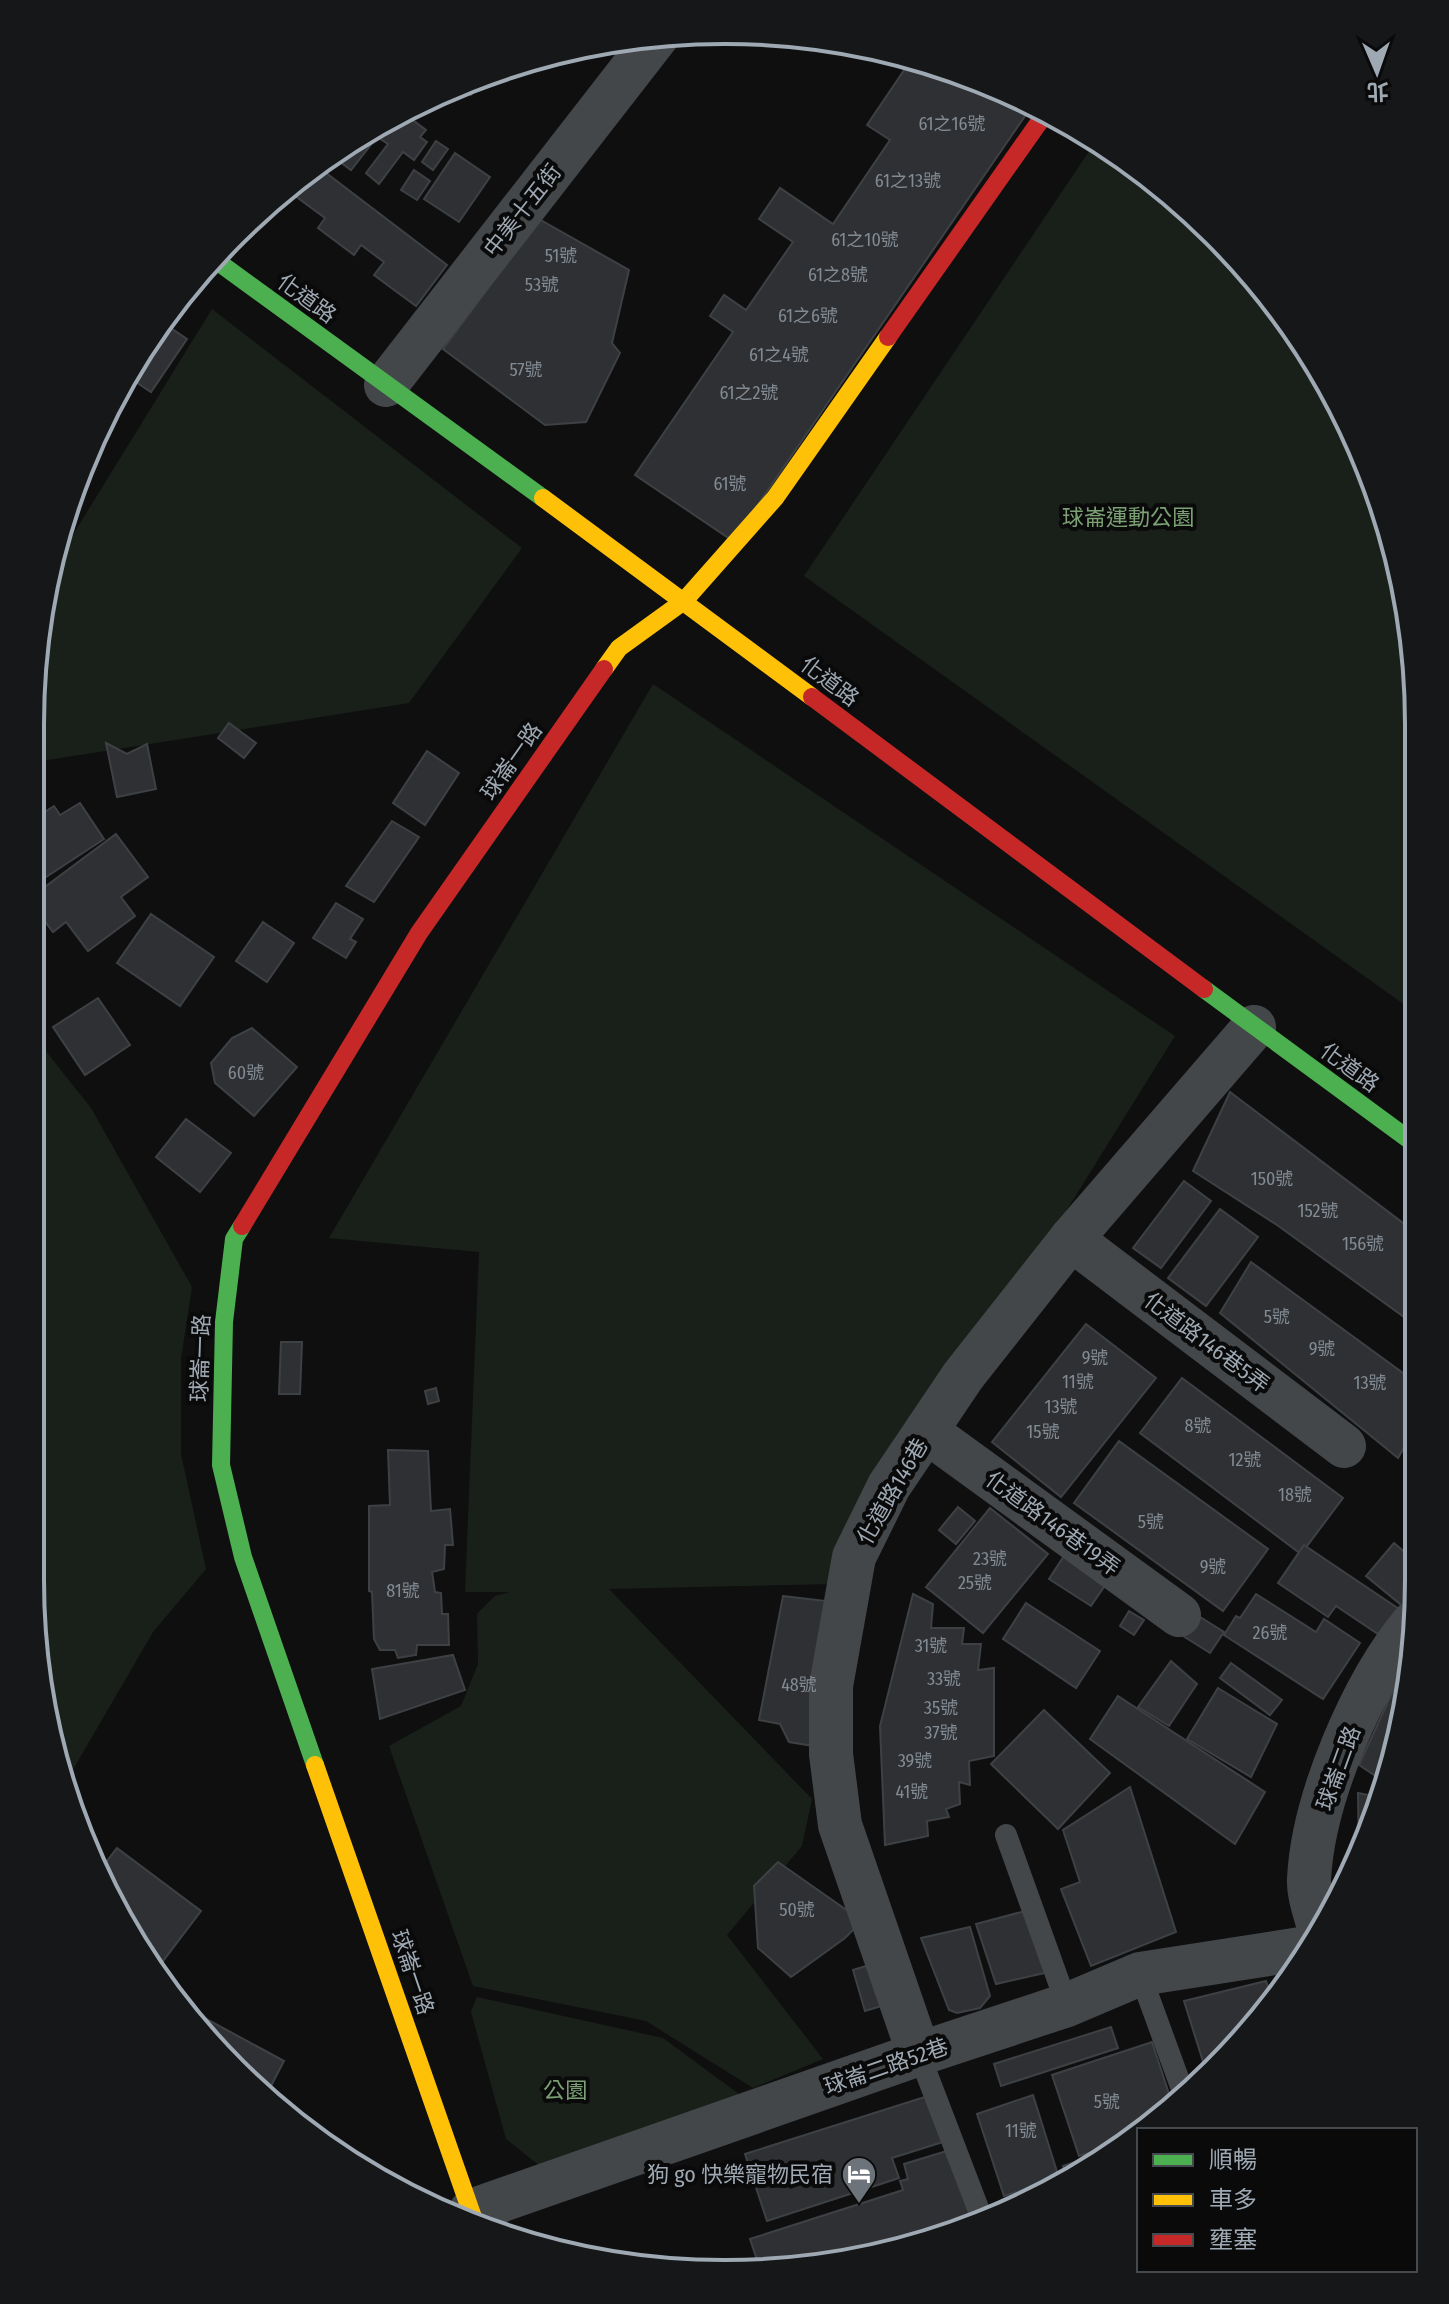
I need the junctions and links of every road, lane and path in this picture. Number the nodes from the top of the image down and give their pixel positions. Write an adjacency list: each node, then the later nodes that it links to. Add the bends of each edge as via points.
1 (647, 49): 4 (street, 中美十五街)
2 (1040, 122): 5 (street, 球崙一路, via 775,498)
3 (223, 265): 4 (street, 化道路)
4 (386, 385): 5 (street, 化道路)
5 (684, 601): 6 (street, 化道路); 21 (street, 球崙一路, via 619,648 419,933 234,1239 224,1322 221,1465 243,1557)
6 (1254, 1027): 7 (street, 化道路); 8 (street, 化道路146巷)
7 (1405, 1137)
8 (1071, 1239): 9 (street, 化道路146巷); 10 (street, 化道路146巷5弄)
9 (926, 1431): 11 (street, 化道路146巷19弄); 18 (street, 化道路146巷, via 889,1486 854,1557 831,1686 831,1754 840,1825)
10 (1344, 1446)
11 (1179, 1615)
12 (1401, 1654): 14 (street, 球崙二路, via 1345,1740 1319,1819 1309,1881)
13 (1006, 1835): 17 (lane)
14 (1316, 1916)
15 (1295, 1950): 16 (street, 球崙二路52巷)
16 (1140, 1974): 17 (street, 球崙二路52巷); 19 (lane)
17 (1067, 2005): 18 (street, 球崙二路52巷)
18 (919, 2054): 20 (lane); 22 (street, 球崙二路52巷)
19 (1180, 2084)
20 (979, 2210)
21 (471, 2211)
22 (480, 2214)

